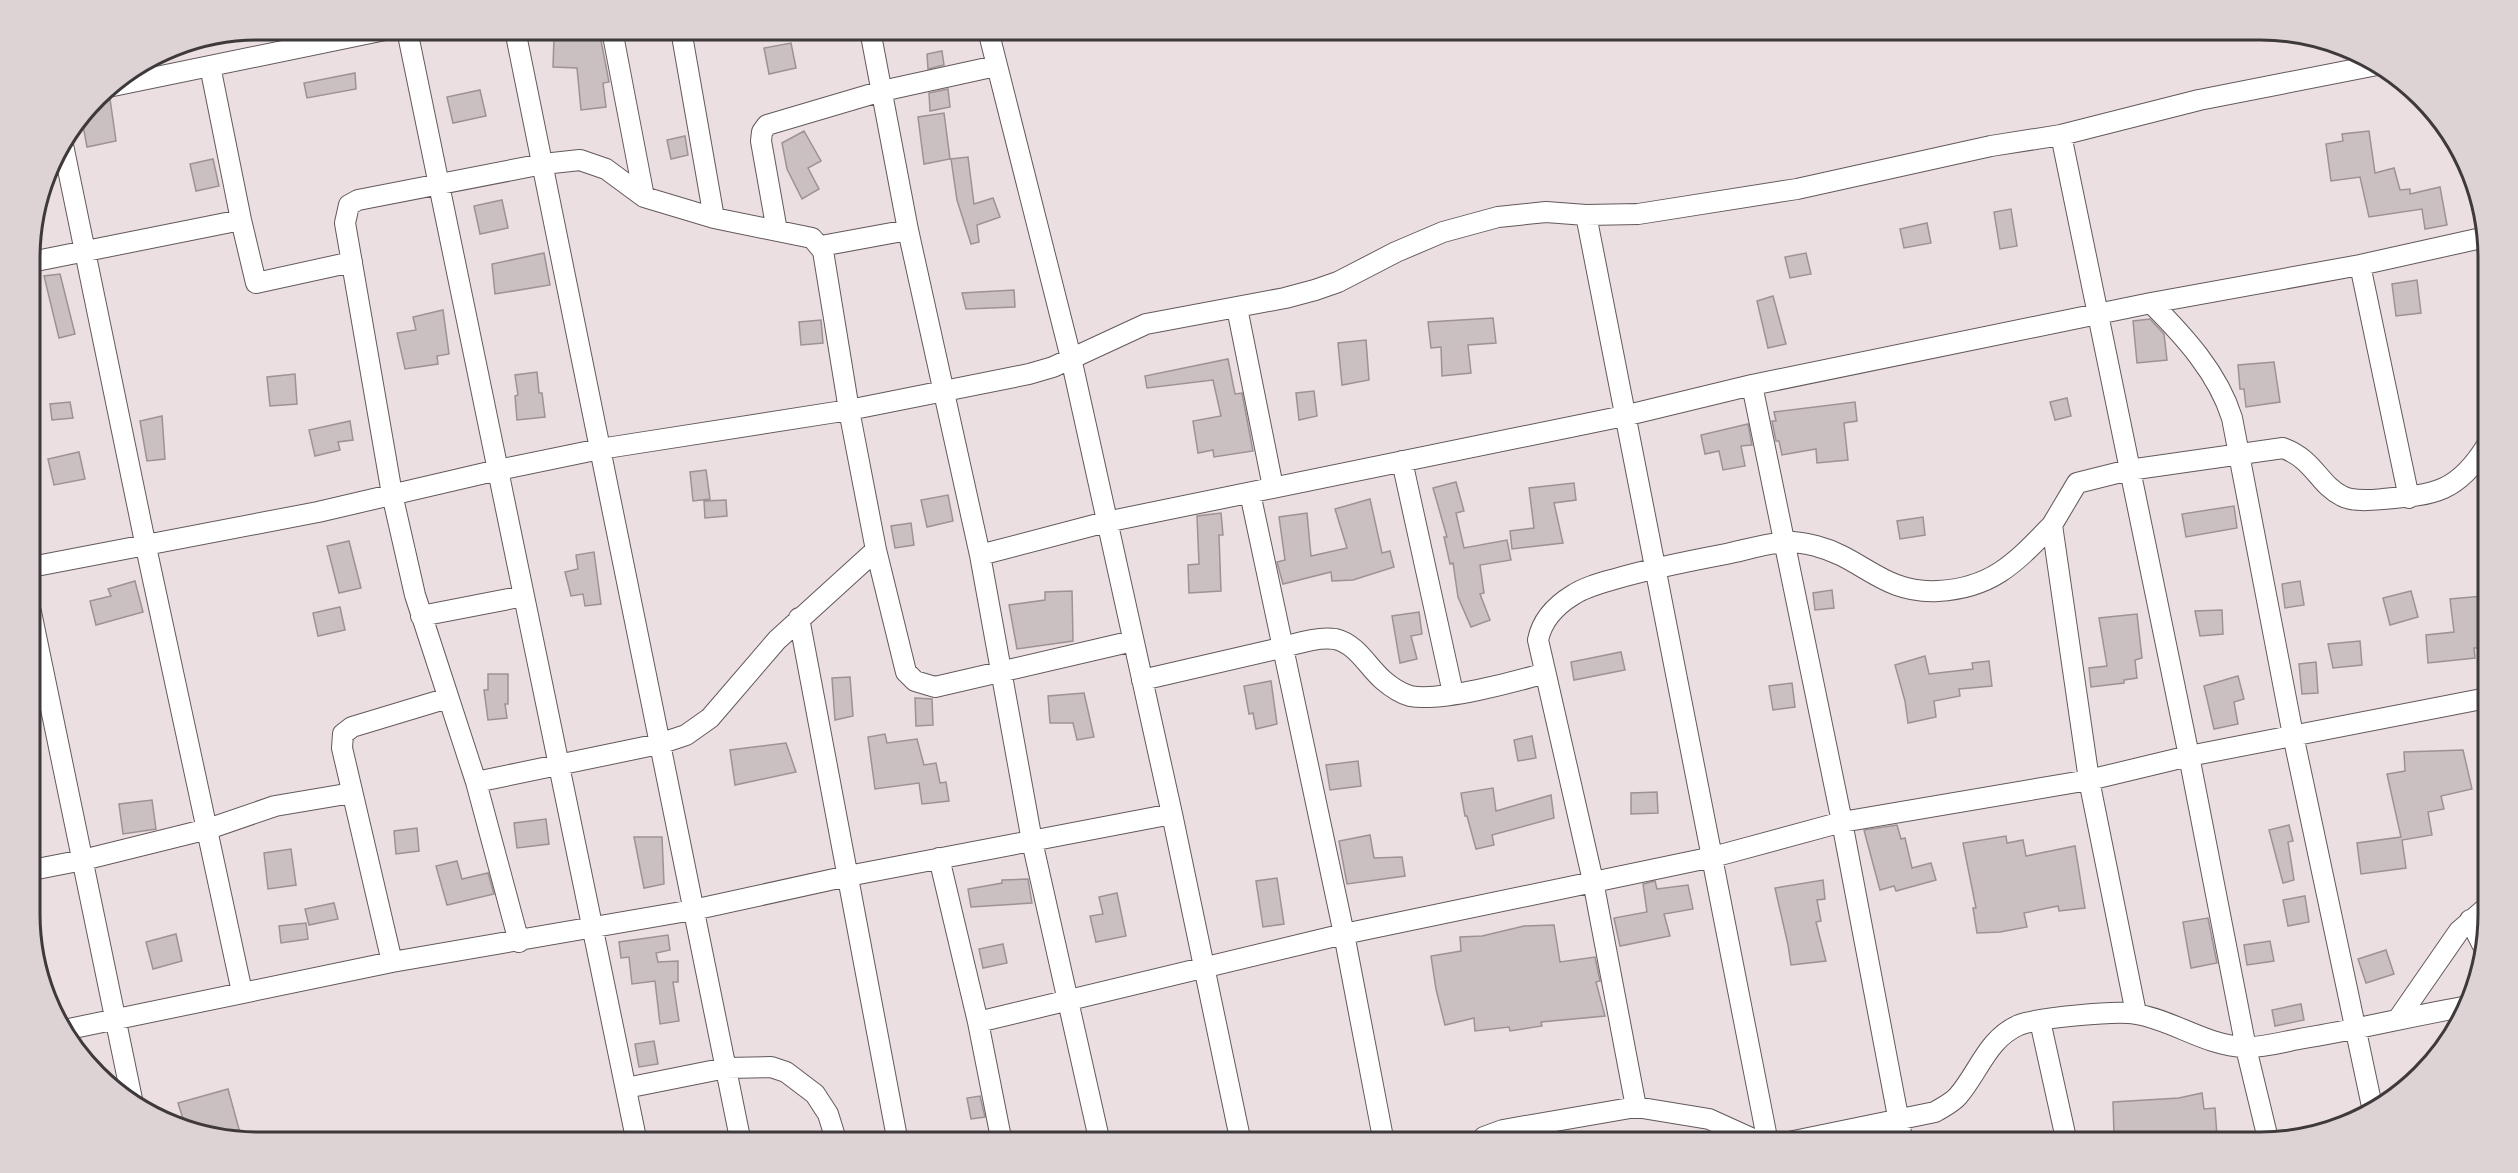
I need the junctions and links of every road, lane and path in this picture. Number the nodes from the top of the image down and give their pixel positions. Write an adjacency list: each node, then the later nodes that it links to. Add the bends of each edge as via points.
1 (336, 40): 8 (street)
2 (408, 40): 16 (street)
3 (517, 40): 15 (street)
4 (614, 40): 17 (street)
5 (683, 40): 19 (street)
6 (872, 40): 12 (street)
7 (990, 40): 9 (street)
8 (210, 66): 11 (street); 20 (street)
9 (996, 66): 12 (street); 32 (street)
10 (2364, 68): 13 (street, via 2199,100)
11 (131, 82)
12 (882, 91): 21 (street); 22 (street, via 767,125 761,141)
13 (2061, 135): 18 (street, via 1991,146 1797,189 1638,213); 31 (street)
14 (66, 158): 25 (street)
15 (543, 164): 16 (street); 17 (street, via 580,160 606,169); 37 (street)
16 (438, 184): 27 (street, via 369,196 350,205 345,223); 41 (street)
17 (644, 197): 19 (street)
18 (1586, 215): 30 (street, via 1546,212 1498,217 1396,252 1338,282); 36 (street)
19 (714, 218): 22 (street)
20 (241, 219): 25 (street); 27 (street, via 256,283)
21 (909, 230): 24 (street); 34 (street)
22 (777, 231): 24 (street, via 812,238)
23 (2477, 239): 28 (street)
24 (820, 246): 35 (street)
25 (85, 251): 26 (street); 50 (street)
26 (40, 260)
27 (352, 262): 45 (street)
28 (2360, 266): 29 (street); 46 (street)
29 (2151, 303): 31 (street); 38 (street, via 2195,352 2225,394)
30 (1237, 308): 32 (street, via 1146,324); 43 (street)
31 (2098, 316): 33 (street); 42 (street)
32 (1071, 358): 34 (street, via 1029,374); 47 (street)
33 (1752, 385): 36 (street); 49 (street)
34 (944, 391): 35 (street); 52 (street)
35 (849, 410): 37 (street); 51 (street)
36 (1624, 416): 40 (street); 54 (street)
37 (600, 449): 41 (street); 68 (street)
38 (2239, 453): 42 (street); 46 (street, via 2283,448 2298,454 2343,497); 67 (street)
39 (2478, 460): 46 (street, via 2458,481)
40 (1402, 461): 43 (street); 64 (street)
41 (498, 470): 45 (street); 55 (street)
42 (2129, 470): 48 (street, via 2076,483); 69 (street)
43 (1273, 487): 44 (street)
44 (1250, 493): 47 (street); 59 (street)
45 (392, 494): 50 (street); 56 (street)
46 (2409, 498)
47 (1106, 522): 52 (street); 58 (street)
48 (2052, 525): 49 (street, via 1998,575 1972,586 1938,591 1912,590 1884,581 1834,552); 71 (street)
49 (1786, 542): 54 (street); 75 (street)
50 (146, 547): 53 (street); 76 (street)
51 (876, 550): 57 (street); 61 (street, via 902,660 915,681 935,687)
52 (980, 555): 61 (street)
53 (40, 565)
54 (1653, 568): 62 (street, via 1574,594 1554,610 1540,627 1538,640); 78 (street)
55 (524, 596): 56 (street); 70 (street)
56 (421, 616): 65 (street)
57 (799, 618): 68 (street, via 710,718 686,735); 82 (street)
58 (1133, 641): 61 (street); 63 (street)
59 (1283, 647): 63 (street); 64 (street, via 1334,639 1350,646 1398,691 1423,698); 88 (street)
60 (40, 654): 80 (street)
61 (1002, 671): 77 (street)
62 (1545, 673): 64 (street); 83 (street)
63 (1142, 680): 74 (street)
64 (1453, 693)
65 (448, 698): 72 (street); 73 (street, via 352,727 343,734 342,748)
66 (2478, 701): 67 (street)
67 (2293, 735): 69 (street); 102 (street)
68 (659, 744): 70 (street); 84 (street)
69 (2189, 756): 71 (street); 103 (street)
70 (558, 765): 72 (street); 87 (street)
71 (2089, 780): 75 (street); 96 (street)
72 (476, 782): 90 (street)
73 (352, 793): 76 (street, via 275,807); 91 (street)
74 (1172, 814): 77 (street); 92 (street)
75 (1842, 822): 78 (street); 109 (street)
76 (208, 829): 80 (street); 93 (street)
77 (1032, 842): 79 (street); 94 (street)
78 (1713, 857): 83 (street); 122 (street)
79 (939, 858): 82 (street); 99 (street)
80 (84, 860): 81 (street); 97 (street)
81 (40, 868)
82 (848, 876): 84 (street); 113 (street)
83 (1593, 881): 88 (street); 108 (street)
84 (693, 910): 87 (street); 104 (street)
85 (2478, 913): 86 (street)
86 (2469, 920): 89 (street); 98 (street)
87 (594, 927): 90 (street); 105 (street)
88 (1344, 934): 92 (street); 117 (street)
89 (2477, 934)
90 (519, 942): 91 (street)
91 (392, 962): 93 (street)
92 (1203, 968): 94 (street); 116 (street)
93 (242, 992): 97 (street)
94 (1069, 1000): 99 (street); 115 (street)
95 (2456, 1008): 98 (street)
96 (2136, 1013): 100 (street); 103 (street, via 2219,1043)
97 (116, 1018): 101 (street); 106 (street)
98 (2398, 1019): 102 (street)
99 (978, 1022): 114 (street)
100 (2040, 1022): 109 (street, via 2020,1025 1999,1037 1956,1099 1935,1112); 125 (street)
101 (73, 1028)
102 (2356, 1030): 103 (street); 107 (street)
103 (2246, 1048): 126 (street)
104 (726, 1068): 105 (street); 111 (street); 112 (street, via 771,1067 786,1072 815,1094)
105 (626, 1088): 110 (street)
106 (130, 1090)
107 (2371, 1101)
108 (1636, 1107): 120 (street); 121 (street, via 1708,1119)
109 (1899, 1121): 123 (street); 124 (street)
110 (635, 1132)
111 (739, 1132)
112 (834, 1132)
113 (896, 1132)
114 (996, 1132)
115 (1098, 1132)
116 (1239, 1132)
117 (1382, 1132)
118 (1498, 1132): 119 (street)
119 (1522, 1132)
120 (1548, 1132)
121 (1737, 1132)
122 (1766, 1132)
123 (1842, 1132)
124 (1901, 1132)
125 (2065, 1132)
126 (2266, 1132)

